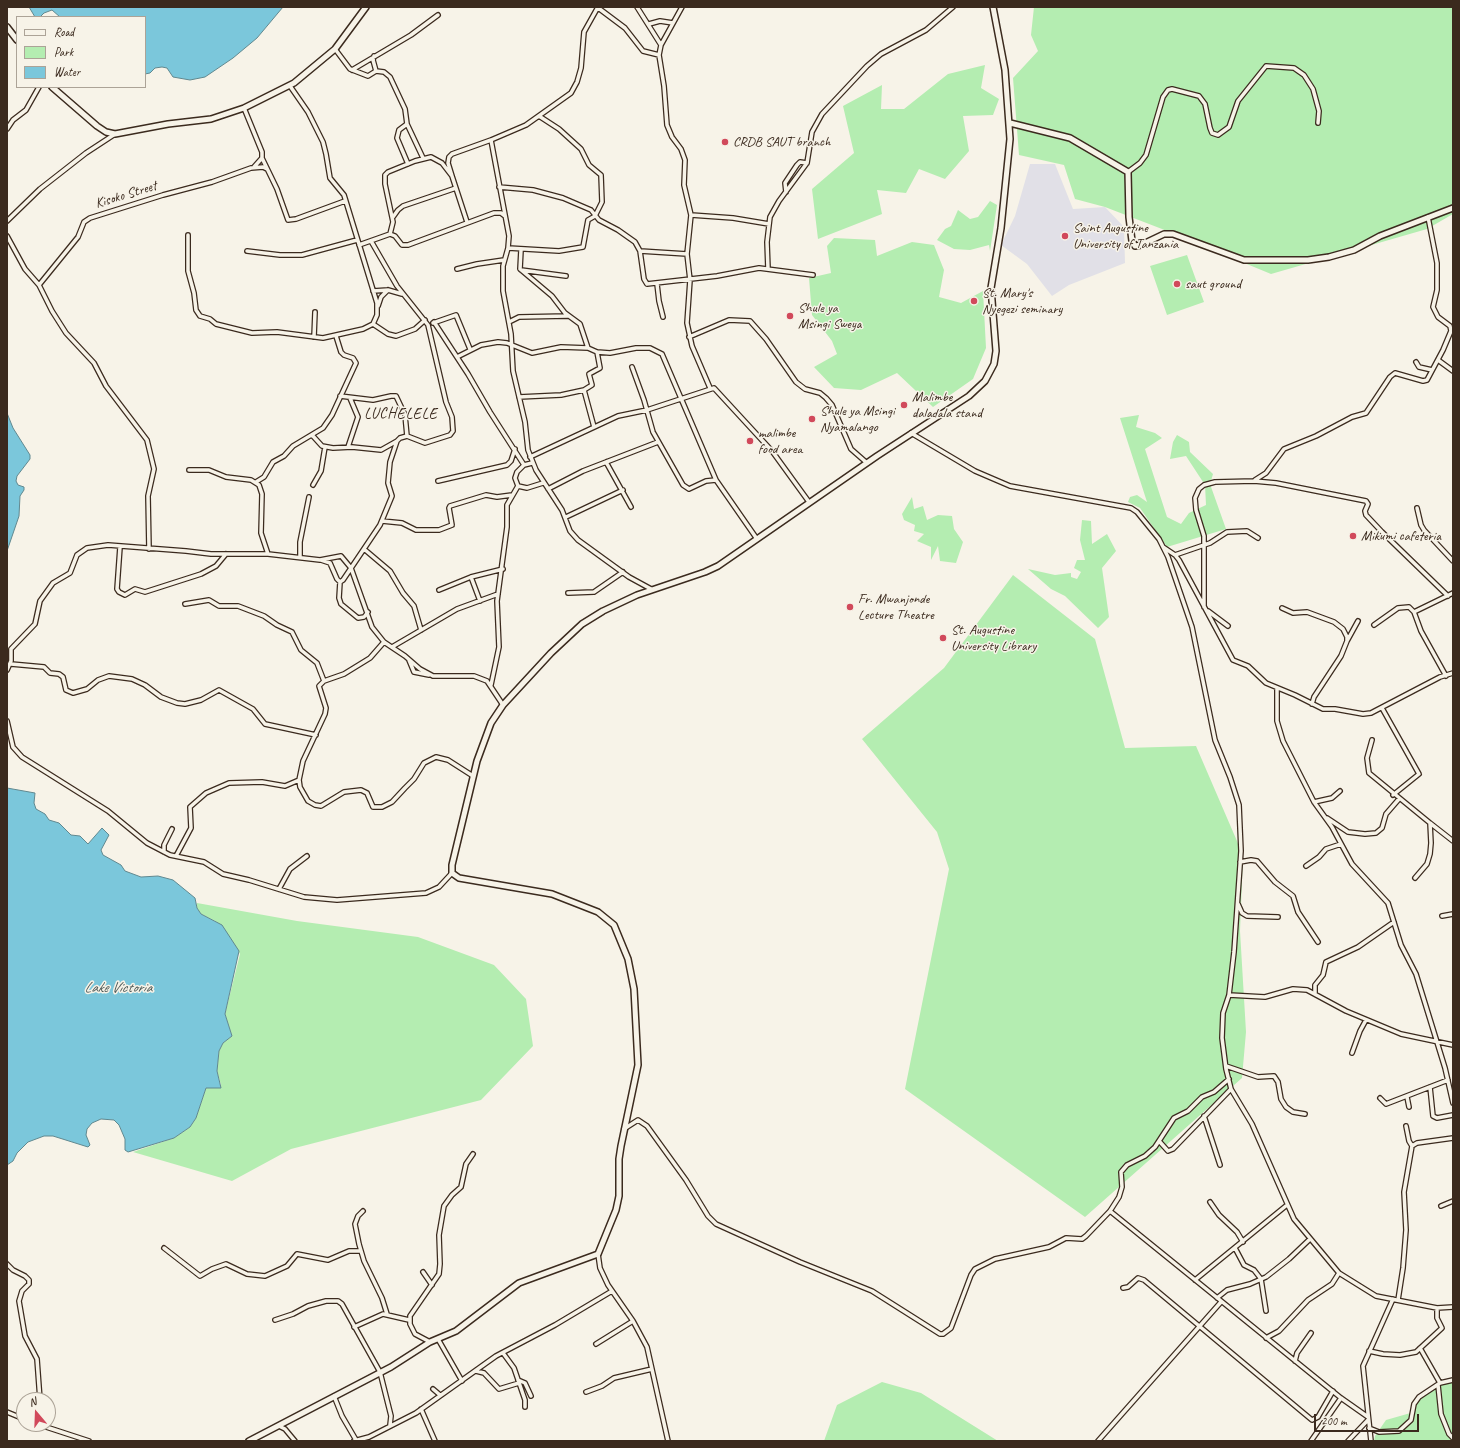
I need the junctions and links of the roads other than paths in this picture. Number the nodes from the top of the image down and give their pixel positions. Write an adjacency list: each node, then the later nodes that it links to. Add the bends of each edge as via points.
1 (366, 7): 13 (main road)
2 (598, 7): 14 (street, via 625,28 643,51); 22 (street, via 584,32 581,68 574,88 567,97)
3 (637, 7): 9 (street)
4 (682, 7): 8 (street)
5 (953, 7): 31 (street, via 926,30 881,54 832,103 816,123)
6 (993, 7): 23 (main road, via 1005,70)
7 (438, 15): 15 (street, via 395,45)
8 (673, 23): 9 (street, via 660,20); 12 (street)
9 (649, 24): 12 (street)
10 (7, 27): 11 (main road)
11 (16, 39)
12 (661, 45): 14 (street)
13 (335, 49): 16 (street); 18 (main road)
14 (659, 55): 44 (street, via 666,125 685,160 684,185)
15 (374, 56): 16 (street); 17 (street)
16 (352, 70): 17 (street, via 368,76)
17 (376, 71): 25 (street, via 386,72 390,77 405,109)
18 (290, 86): 21 (main road); 42 (street, via 308,112 323,142 330,178)
19 (38, 88): 26 (street, via 26,110)
20 (53, 88): 27 (main road, via 97,126)
21 (244, 108): 27 (main road, via 211,119); 29 (street, via 261,148)
22 (539, 116): 28 (street, via 526,125); 45 (street, via 559,129 581,150 586,162 601,175 602,202)
23 (1010, 122): 36 (main road, via 1070,138); 108 (main road, via 1009,160 1001,228 991,283 996,334 994,364 981,386)
24 (1318, 123): 36 (street, via 1318,105 1313,89 1304,76 1294,68 1266,66 1238,101 1229,127 1218,135 1212,133 1199,96 1168,90 1163,97 1146,155)
25 (407, 124): 30 (street); 32 (street, via 399,130 397,138)
26 (7, 129)
27 (115, 134): 49 (street, via 40,189)
28 (491, 140): 38 (street, via 451,154 448,163); 39 (street)
29 (262, 158): 33 (street, Kisoko Street); 34 (street)
30 (423, 158): 32 (street); 38 (street, via 431,157 438,160)
31 (807, 163): 35 (street); 37 (street, via 799,163)
32 (408, 164): 46 (street, via 385,175)
33 (251, 168): 34 (street, Kisoko Street); 73 (street, Kisoko Street, via 90,218 84,222 78,237)
34 (267, 169): 42 (street, via 288,220)
35 (802, 169): 37 (street); 41 (street)
36 (1128, 172): 48 (main road, via 1129,217 1135,246 1164,234 1173,234 1244,260 1308,260 1354,250 1380,236)
37 (793, 173): 41 (street, via 785,183)
38 (452, 176): 40 (street)
39 (499, 187): 45 (street, via 549,194 591,210); 47 (street)
40 (456, 188): 46 (street, via 403,206); 50 (street)
41 (786, 192): 51 (street, via 773,210)
42 (345, 200): 55 (street)
43 (1453, 208): 48 (main road)
44 (691, 215): 51 (street); 62 (street)
45 (595, 216): 59 (street, via 588,220 584,247 558,251); 61 (street, via 635,242)
46 (393, 217): 52 (street)
47 (506, 217): 50 (street, via 498,212); 58 (street)
48 (1428, 217): 86 (street, via 1437,263 1437,290 1433,307 1438,317)
49 (7, 221)
50 (467, 222): 52 (street, via 408,245 402,245)
51 (769, 224): 64 (street)
52 (390, 234): 56 (street)
53 (188, 235): 88 (street, via 188,270 198,314 220,326 252,333 277,332)
54 (7, 236): 73 (street, via 25,269)
55 (358, 240): 57 (street); 60 (street, via 302,255 280,256)
56 (371, 240): 57 (street); 76 (street)
57 (359, 245): 75 (street)
58 (508, 248): 59 (street); 63 (street)
59 (521, 250): 67 (street)
60 (247, 251)
61 (640, 251): 62 (street); 72 (street, via 645,283)
62 (687, 254): 71 (street)
63 (504, 260): 66 (street); 83 (street, via 503,291)
64 (767, 260): 65 (street); 68 (street)
65 (759, 268): 68 (street); 71 (street)
66 (457, 269)
67 (520, 269): 70 (street); 79 (street, via 552,296)
68 (768, 269): 69 (street)
69 (813, 275)
70 (566, 276)
71 (690, 280): 72 (street); 89 (street, via 686,318)
72 (657, 284): 80 (street)
73 (39, 285): 143 (street, via 66,333 94,363 106,386 148,440 154,469 148,496)
74 (388, 290): 75 (street); 76 (street); 77 (street, via 381,297)
75 (373, 291): 77 (street)
76 (402, 294): 81 (street)
77 (378, 309): 84 (street)
78 (315, 312): 88 (street)
79 (570, 316): 83 (street, via 519,317); 91 (street, via 580,324)
80 (663, 317)
81 (425, 320): 84 (street, via 415,329 396,336); 85 (street)
82 (434, 322): 85 (street); 92 (street, via 456,315); 94 (street)
83 (509, 322): 90 (street)
84 (373, 324): 87 (street)
85 (428, 325): 110 (street, via 454,431 450,435 425,443)
86 (1452, 327): 95 (street)
87 (336, 336): 88 (street); 102 (street, via 341,352 353,358 356,363)
88 (314, 337)
89 (689, 337): 100 (street); 119 (street, via 729,320 750,321 796,382 806,389 820,393 832,405 851,449)
90 (511, 345): 91 (street, via 532,353 561,347); 92 (street, via 491,342); 103 (street)
91 (588, 348): 93 (street)
92 (470, 349): 94 (street)
93 (597, 352): 101 (street, via 600,368 589,374 592,385); 105 (street, via 610,353 636,348 657,350 666,360)
94 (457, 357): 115 (street)
95 (1438, 360): 98 (street); 99 (street)
96 (1416, 362): 98 (street, via 1417,366)
97 (632, 368): 106 (street)
98 (1432, 370): 124 (street, via 1427,380 1423,381 1394,373 1366,413 1284,449 1266,473)
99 (1453, 372)
100 (710, 388): 105 (street); 133 (street, via 716,389 749,425)
101 (584, 390): 103 (street, via 561,395); 107 (street)
102 (340, 396): 104 (street); 109 (street, via 327,424)
103 (519, 397): 116 (street)
104 (350, 398): 110 (street, via 373,400 396,396 405,415); 114 (street, via 358,417)
105 (680, 399): 106 (street); 122 (street)
106 (647, 410): 107 (street, via 618,416); 112 (street)
107 (594, 427): 116 (street)
108 (911, 433): 119 (main road); 142 (street, via 986,477 1010,486 1131,508)
109 (312, 435): 113 (street); 125 (street, via 273,462 264,477)
110 (407, 436): 111 (street)
111 (397, 441): 114 (street, via 380,450); 137 (street, via 388,479 392,496)
112 (658, 442): 117 (street); 122 (street, via 686,489 706,480)
113 (325, 446): 114 (street); 127 (street, via 321,471)
114 (348, 447)
115 (514, 449): 120 (street); 123 (street, via 514,456 507,465)
116 (530, 457): 118 (street)
117 (606, 462): 129 (street); 130 (street)
118 (532, 463): 120 (street); 126 (street)
119 (867, 463): 133 (main road)
120 (524, 465): 128 (street, via 515,478)
121 (189, 470): 125 (street, via 209,470 230,478)
122 (716, 480): 139 (street)
123 (438, 481)
124 (1254, 481): 141 (street, via 1215,482 1199,489 1195,498 1196,510 1204,536); 161 (street, via 1366,501 1366,514)
125 (256, 482): 146 (street, via 262,491 261,533)
126 (543, 483): 128 (street, via 527,488); 129 (street)
127 (313, 485)
128 (518, 486): 131 (street)
129 (548, 489): 136 (street)
130 (623, 490): 134 (street); 136 (street)
131 (512, 495): 137 (street, via 486,495 450,506 452,525 439,530 416,530 402,523); 152 (street, via 507,505)
132 (309, 497): 148 (street, via 300,542)
133 (809, 502): 139 (main road)
134 (631, 507)
135 (1417, 508): 150 (street, via 1418,518 1424,530)
136 (566, 517): 153 (street, via 570,531 578,540)
137 (382, 522): 144 (street)
138 (1258, 538): 141 (street, via 1247,531 1232,532 1223,534)
139 (756, 540): 156 (main road, via 711,570)
140 (120, 546): 143 (street); 145 (street, via 117,589 125,595 136,589 145,592 194,577 216,566); 176 (street, via 95,546 79,553 70,573 53,583 40,601 35,624 11,649)
141 (1204, 546): 147 (street); 164 (street)
142 (1163, 547): 147 (street); 206 (street, via 1192,628 1215,740 1237,795 1242,845)
143 (149, 549): 145 (street)
144 (364, 549): 151 (street); 171 (street, via 390,571 414,606)
145 (226, 554): 146 (street)
146 (268, 554): 148 (street)
147 (1175, 555): 164 (street)
148 (300, 557): 149 (street)
149 (320, 560): 151 (street, via 341,556); 155 (street, via 330,563)
150 (1453, 561)
151 (351, 568): 155 (street); 166 (street)
152 (503, 569): 154 (street); 160 (street)
153 (624, 572): 156 (street); 158 (street, via 594,592)
154 (471, 577): 157 (street); 162 (street)
155 (340, 582): 166 (street, via 341,604 358,618 364,617)
156 (651, 589): 185 (main road, via 613,606 582,624)
157 (439, 590)
158 (568, 593)
159 (1453, 593): 161 (street)
160 (498, 594): 162 (street); 182 (street, via 500,638)
161 (1448, 596): 167 (street)
162 (480, 601): 171 (street, via 457,609)
163 (185, 604): 181 (street, via 209,600 222,606 238,606 264,616 292,632 301,650 317,663)
164 (1205, 608): 170 (street); 183 (street, via 1233,660 1248,666 1261,680)
165 (1282, 608): 172 (street, via 1293,613 1307,612 1334,622 1343,629)
166 (368, 612): 173 (street, via 372,626)
167 (1414, 612): 169 (street, via 1409,607 1398,608); 180 (street, via 1415,619)
168 (1358, 621): 172 (street)
169 (1374, 625)
170 (1228, 626)
171 (421, 630): 174 (street)
172 (1347, 641): 184 (street, via 1341,656)
173 (384, 642): 174 (street); 181 (street, via 375,654 344,674)
174 (392, 647): 175 (street)
175 (409, 659): 179 (street); 179 (street, via 414,672)
176 (11, 664): 177 (street); 188 (street, via 44,667 49,673 62,675 66,690 73,693 109,676 132,679 146,685 161,697 185,704 201,700 219,690 253,709 265,724)
177 (7, 670)
178 (1453, 674): 180 (street)
179 (433, 676): 182 (street, via 474,676)
180 (1446, 676): 186 (street)
181 (324, 681): 189 (street, via 319,688 326,714)
182 (491, 685): 185 (street)
183 (1278, 688): 184 (street); 197 (street, via 1277,721 1283,741)
184 (1312, 704): 186 (street, via 1322,709 1335,708 1363,714)
185 (503, 705): 192 (main road, via 487,732)
186 (1382, 708): 195 (street, via 1419,774)
187 (7, 721): 203 (street, via 17,753 108,811 136,836)
188 (307, 734): 189 (street); 191 (street)
189 (316, 736): 191 (street)
190 (1372, 740): 195 (street, via 1367,758 1368,773)
191 (312, 744): 193 (street, via 303,761)
192 (473, 776): 193 (street, via 445,758 432,758 420,767 414,779 392,802 378,808 373,807 366,793 356,790 344,792 324,806 315,806 304,796); 208 (main road)
193 (299, 780): 204 (street, via 285,786 262,782 229,783 206,793 190,807 191,828)
194 (1340, 791): 197 (street, via 1332,798)
195 (1393, 795): 196 (street)
196 (1399, 799): 198 (street, via 1386,814 1382,828 1376,833 1348,832); 199 (street)
197 (1314, 802): 198 (street)
198 (1326, 818): 202 (street)
199 (1430, 823): 201 (street); 209 (street, via 1430,854 1427,864)
200 (172, 829): 203 (street, via 165,843)
201 (1453, 840)
202 (1341, 844): 207 (street, via 1326,849); 215 (street, via 1359,873 1386,900)
203 (164, 852): 204 (street)
204 (176, 856): 210 (street, via 204,862 223,874)
205 (308, 856): 210 (street, via 290,869)
206 (1240, 862): 211 (street); 216 (street, via 1257,862 1275,882 1291,894 1298,912)
207 (1306, 866)
208 (452, 873): 210 (street, via 439,887 420,894 325,900); 236 (main road, via 459,878 552,894 598,912 614,925 628,959 634,988 638,1065)
209 (1415, 878)
210 (279, 889)
211 (1237, 902): 214 (street, via 1242,913 1247,916); 218 (street)
212 (1453, 914): 213 (street)
213 (1442, 916)
214 (1278, 917)
215 (1394, 922): 217 (street, via 1358,946 1326,962 1323,975 1315,985); 220 (street, via 1401,945 1416,974)
216 (1318, 942)
217 (1315, 994): 218 (street, via 1299,989 1265,997); 219 (street)
218 (1229, 995): 223 (street, via 1223,1013 1222,1038)
219 (1366, 1020): 220 (street, via 1401,1034); 222 (street)
220 (1437, 1042): 221 (street); 225 (street)
221 (1453, 1046)
222 (1352, 1053)
223 (1226, 1066): 224 (street); 232 (street, via 1258,1077 1274,1076 1286,1107 1293,1112)
224 (1229, 1079): 227 (street); 238 (street, via 1170,1122)
225 (1448, 1080): 226 (street); 230 (street)
226 (1430, 1087): 228 (street); 233 (street, via 1433,1116 1437,1118)
227 (1231, 1089): 234 (street); 244 (street, via 1252,1124)
228 (1408, 1097): 229 (street, via 1386,1104); 231 (street)
229 (1380, 1098)
230 (1453, 1103)
231 (1409, 1107)
232 (1305, 1114)
233 (1453, 1115)
234 (1204, 1116): 238 (street, via 1170,1151); 241 (street)
235 (1406, 1126): 239 (street)
236 (624, 1129): 247 (street, via 638,1120 647,1126 716,1224 872,1292 940,1334 951,1328 971,1275 982,1265 1002,1257 1049,1247 1066,1238 1082,1239); 253 (main road, via 619,1159 619,1196)
237 (1453, 1138): 239 (street)
238 (1159, 1141): 247 (street, via 1150,1152 1127,1165 1121,1172 1121,1192)
239 (1412, 1146): 264 (street, via 1404,1192 1406,1230)
240 (473, 1154): 259 (street, via 466,1164 461,1187 444,1206 439,1235 440,1269)
241 (1220, 1165)
242 (1453, 1201): 245 (street)
243 (1210, 1202): 249 (street)
244 (1287, 1205): 248 (street, via 1294,1219); 249 (street)
245 (1441, 1206)
246 (363, 1211): 252 (street, via 355,1224)
247 (1110, 1211): 258 (street)
248 (1310, 1239): 256 (street); 257 (street, via 1289,1259)
249 (1243, 1242): 251 (street)
250 (164, 1248): 252 (street, via 200,1276 226,1264 247,1274 265,1276 287,1266 297,1254 328,1260 349,1251)
251 (1235, 1248): 257 (street, via 1244,1264 1254,1270); 258 (street)
252 (360, 1251): 269 (street, via 382,1298)
253 (598, 1254): 261 (street, via 600,1268); 277 (main road, via 519,1283 462,1327)
254 (7, 1264): 293 (street, via 29,1280 19,1301 25,1336 37,1359)
255 (422, 1272): 259 (street)
256 (1339, 1273): 263 (street, via 1376,1296); 276 (street, via 1332,1284 1308,1300 1279,1331)
257 (1261, 1279): 262 (street, via 1227,1290); 268 (street)
258 (1195, 1280): 262 (street)
259 (432, 1285): 271 (street, via 411,1313)
260 (1123, 1288): 274 (street, via 1138,1278 1144,1280)
261 (612, 1291): 272 (street); 282 (street)
262 (1217, 1298): 265 (street)
263 (1393, 1299): 264 (street); 281 (street)
264 (1398, 1300): 267 (street)
265 (1221, 1302): 274 (street); 276 (street)
266 (1453, 1307): 267 (street)
267 (1437, 1308): 280 (street, via 1437,1318 1442,1328)
268 (1266, 1311)
269 (386, 1314): 271 (street); 273 (street, via 372,1317)
270 (275, 1320): 273 (street, via 308,1306 332,1300 342,1304)
271 (409, 1320): 278 (street, via 415,1334)
272 (633, 1321): 279 (street); 284 (street, via 647,1348)
273 (354, 1327): 286 (street)
274 (1201, 1327): 292 (street, via 1312,1420 1318,1417); 314 (street)
275 (1311, 1333): 283 (street, via 1297,1354)
276 (1266, 1338): 283 (street)
277 (438, 1339): 278 (main road); 288 (street)
278 (430, 1342): 286 (main road)
279 (596, 1344)
280 (1420, 1348): 281 (street, via 1409,1354); 290 (street)
281 (1370, 1351): 301 (street, via 1363,1366)
282 (503, 1353): 285 (street); 289 (street, via 514,1368)
283 (1296, 1362): 292 (street)
284 (652, 1369): 294 (street, via 614,1378); 313 (street)
285 (476, 1371): 288 (street); 289 (street, via 484,1373 499,1388)
286 (380, 1372): 296 (main road); 302 (street, via 391,1416)
287 (1453, 1380): 290 (street)
288 (462, 1381): 295 (street)
289 (519, 1382): 297 (street, via 525,1383); 299 (street)
290 (1439, 1384): 304 (street, via 1416,1400 1411,1420 1399,1431 1379,1432); 306 (street, via 1441,1414)
291 (433, 1389): 295 (street)
292 (1332, 1391): 298 (street)
293 (39, 1392)
294 (586, 1392)
295 (440, 1395): 300 (street)
296 (334, 1396): 303 (main road); 308 (street, via 342,1416)
297 (531, 1396)
298 (1340, 1398): 301 (street); 315 (street)
299 (525, 1407)
300 (421, 1409): 302 (street); 312 (street)
301 (1368, 1419): 304 (street); 316 (street)
302 (390, 1425): 307 (street)
303 (278, 1426): 310 (main road); 311 (street, via 285,1429)
304 (1369, 1428): 317 (street)
305 (56, 1431): 309 (street)
306 (1453, 1438)
307 (370, 1439): 308 (street)
308 (358, 1440)
309 (88, 1441)
310 (249, 1441)
311 (295, 1441)
312 (435, 1441)
313 (668, 1441)
314 (1098, 1441)
315 (1311, 1441)
316 (1348, 1441)
317 (1371, 1441)

